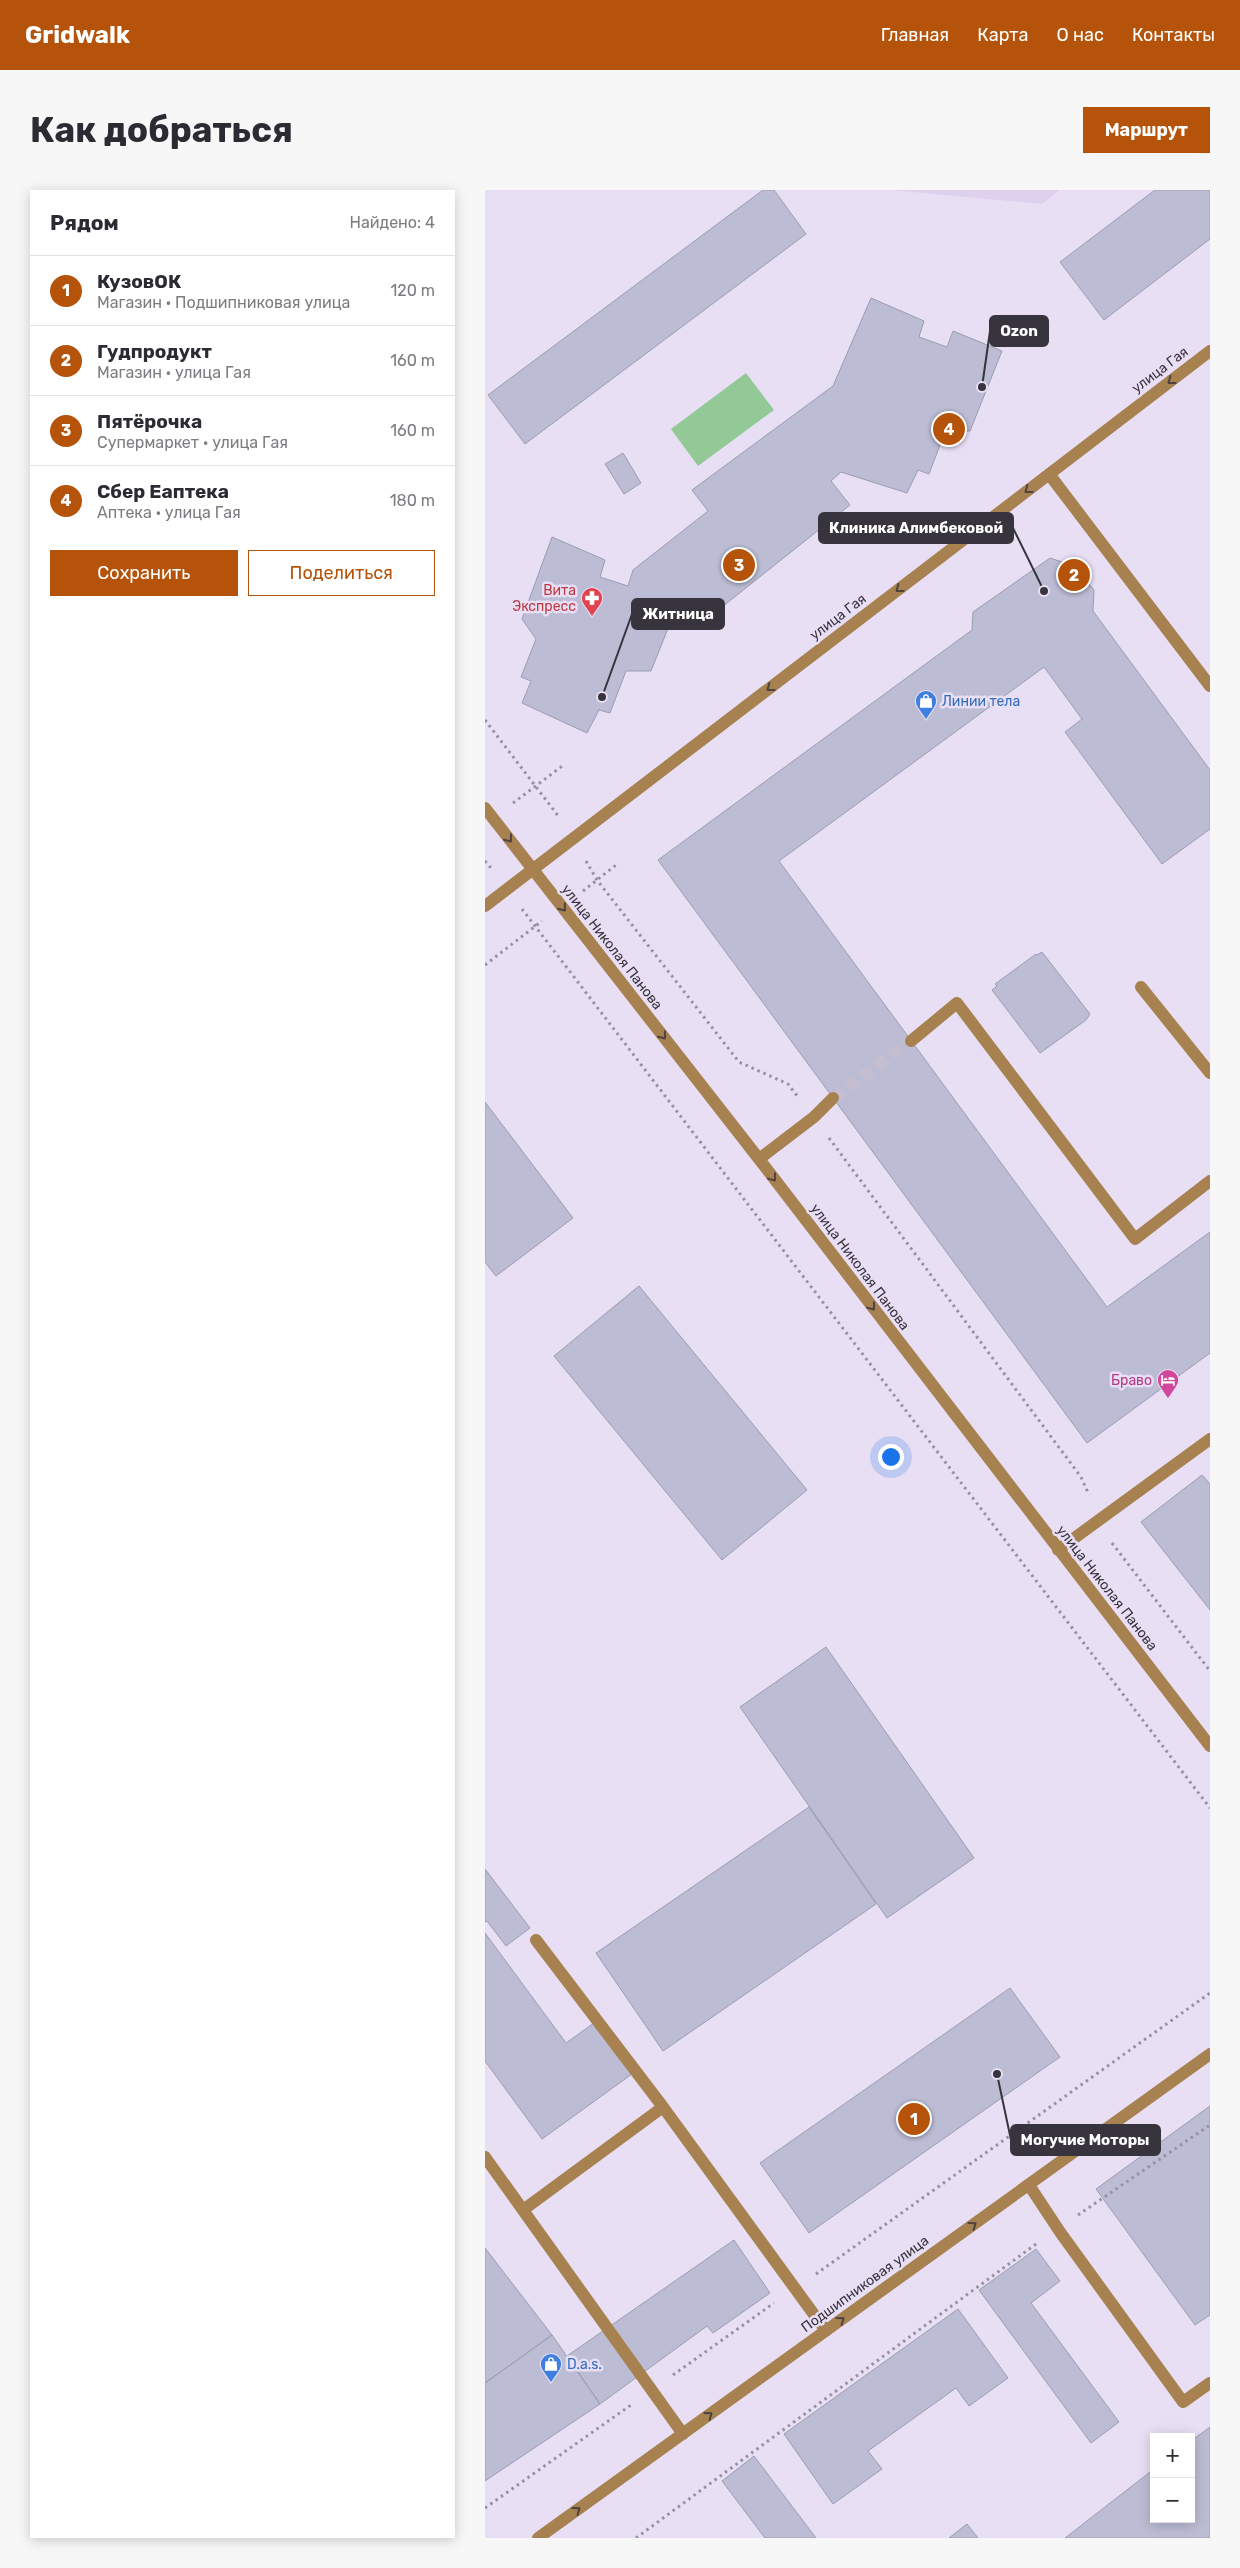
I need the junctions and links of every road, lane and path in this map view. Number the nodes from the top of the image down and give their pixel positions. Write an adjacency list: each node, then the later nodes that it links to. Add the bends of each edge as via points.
1 (1210, 351): 2 (street, улица Гая, one-way to 2)
2 (1049, 474): 3 (street); 9 (street, улица Гая, one-way to 9)
3 (1210, 686)
4 (485, 720): 6 (path)
5 (565, 764): 6 (path)
6 (536, 786): 8 (path); 9 (path)
7 (485, 808): 8 (street, улица Николая Панова)
8 (493, 818): 11 (street, улица Николая Панова, one-way to 11)
9 (573, 839): 11 (street, улица Гая); 18 (path, via 597,880 739,1062 788,1084)
10 (485, 861): 12 (path)
11 (533, 870): 12 (street, улица Гая); 19 (street, улица Николая Панова, one-way to 19)
12 (507, 890): 13 (street, улица Гая); 26 (path)
13 (485, 906)
14 (1141, 987): 16 (street)
15 (911, 1041): 20 (street, via 957,1002 1135,1239)
16 (1210, 1072)
17 (833, 1098): 18 (street)
18 (813, 1117): 19 (street); 22 (path, via 1081,1477)
19 (759, 1159): 23 (street, улица Николая Панова, one-way to 23)
20 (1210, 1180)
21 (1210, 1439): 22 (street)
22 (1100, 1520): 23 (street); 24 (path, via 1108,1536)
23 (1058, 1550): 25 (street, улица Николая Панова)
24 (1210, 1671)
25 (1210, 1746)
26 (1210, 1808)
27 (536, 1940): 30 (street)
28 (1210, 1994): 36 (path)
29 (1210, 2054): 33 (street, Подшипниковая улица)
30 (663, 2107): 34 (street); 36 (street)
31 (1210, 2125): 35 (path)
32 (485, 2157): 34 (street)
33 (1029, 2185): 35 (street); 37 (street, Подшипниковая улица, one-way to 33)
34 (523, 2210): 39 (street)
35 (1058, 2228): 38 (street, via 1183,2402); 43 (path)
36 (795, 2288): 37 (street); 39 (path)
37 (826, 2331): 40 (street, Подшипниковая улица, one-way to 37)
38 (1210, 2383)
39 (651, 2390): 40 (street); 41 (path)
40 (683, 2434): 42 (street, Подшипниковая улица, one-way to 40)
41 (485, 2508)
42 (538, 2538)
43 (636, 2538)

